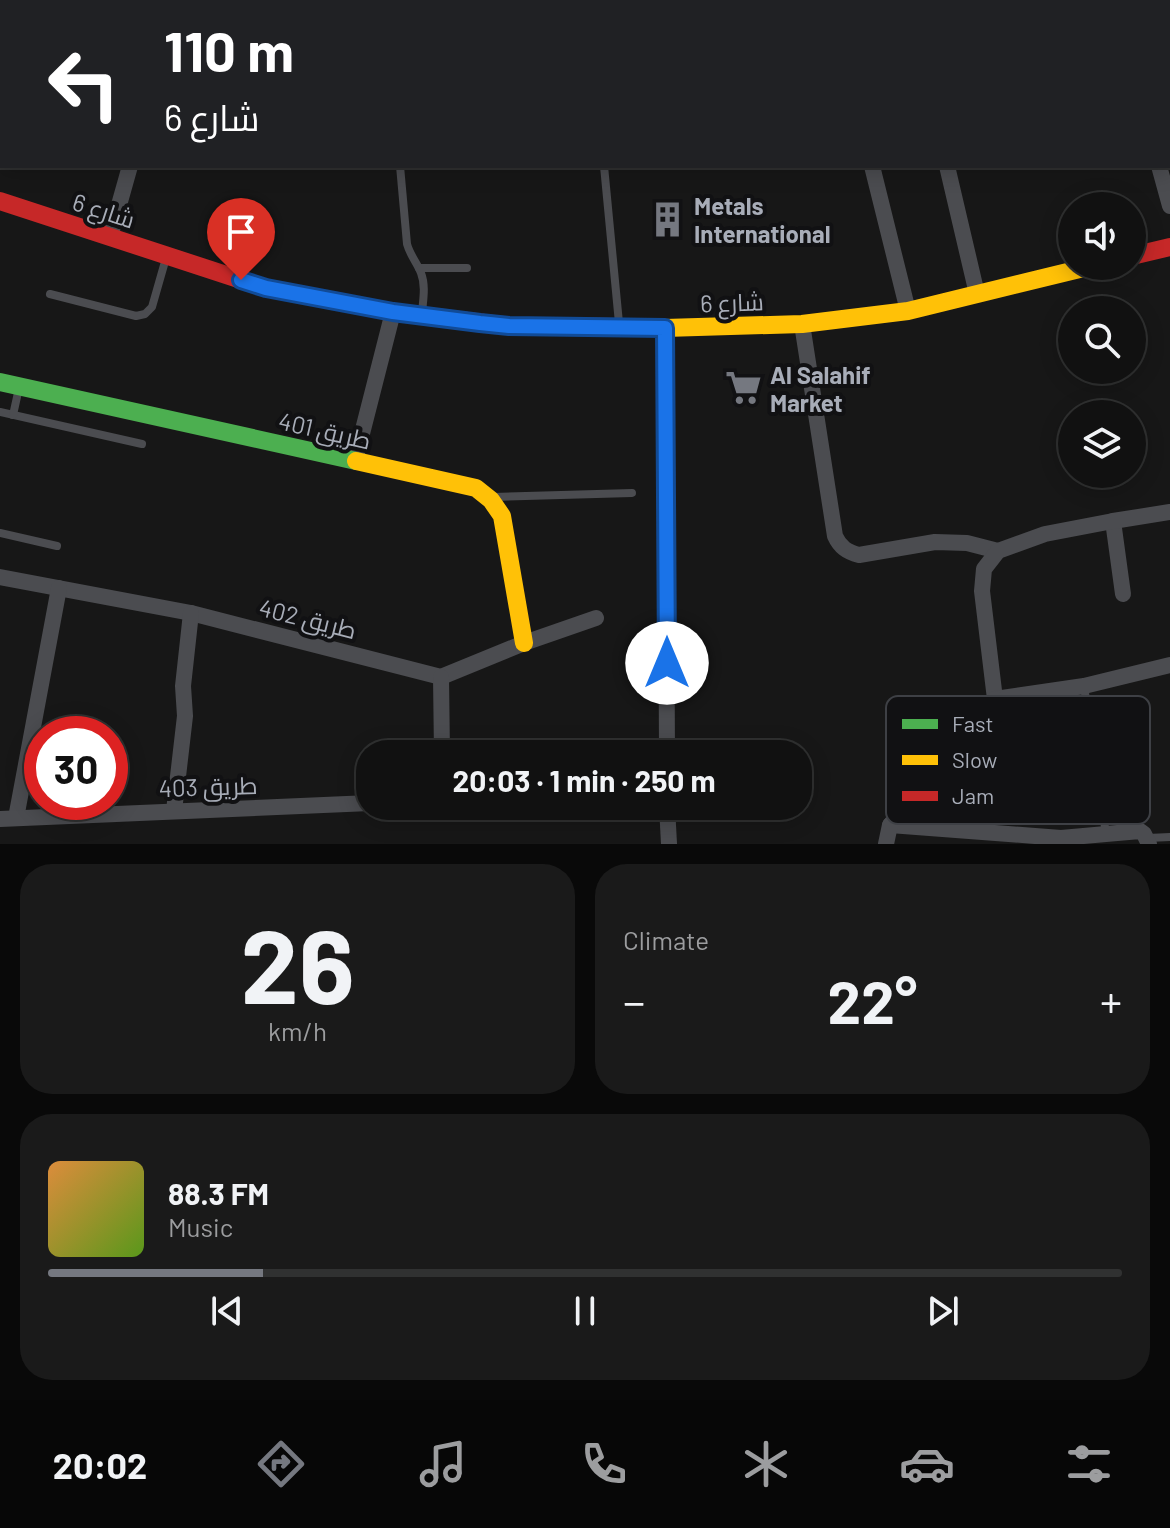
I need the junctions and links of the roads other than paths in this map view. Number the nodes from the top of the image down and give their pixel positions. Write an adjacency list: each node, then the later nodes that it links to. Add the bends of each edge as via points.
1 (129, 168): 9 (street)
2 (400, 168): 13 (lane, via 407,244)
3 (604, 168): 22 (lane)
4 (872, 168): 18 (street)
5 (947, 168): 17 (street)
6 (1160, 168): 8 (street)
7 (0, 201): 9 (street, شارع 6)
8 (1170, 206)
9 (110, 237): 12 (street, شارع 6)
10 (1170, 247): 11 (street)
11 (1146, 253)
12 (167, 255): 16 (lane, via 152,307 145,314); 19 (street, شارع 6, via 266,288)
13 (419, 268): 14 (lane); 20 (lane)
14 (467, 268)
15 (1058, 274): 17 (street, شارع 6)
16 (50, 294)
17 (977, 294): 18 (street, شارع 6)
18 (908, 311): 21 (street, شارع 6)
19 (393, 312): 20 (street, شارع 6); 29 (street)
20 (422, 317): 22 (street, شارع 6, via 509,326)
21 (802, 324): 23 (street, شارع 6); 36 (street, via 839,543 859,555 935,542)
22 (620, 328): 23 (street, شارع 6)
23 (665, 328): 50 (street)
24 (0, 382): 25 (street, طريق 401)
25 (19, 386): 27 (lane); 29 (street, طريق 401)
26 (0, 412): 27 (lane)
27 (13, 415): 28 (lane)
28 (142, 444)
29 (355, 461): 31 (street, طريق 401, via 476,488)
30 (632, 493): 31 (lane)
31 (489, 497): 42 (street, via 505,527)
32 (1170, 512): 33 (street)
33 (1113, 521): 36 (street, via 1045,534); 39 (street)
34 (0, 533): 35 (lane)
35 (57, 546)
36 (998, 551): 46 (street, via 984,569 982,591)
37 (0, 577): 38 (street, طريق 402)
38 (59, 588): 40 (street, طريق 402); 53 (street)
39 (1123, 594)
40 (191, 613): 44 (street, طريق 402); 52 (street)
41 (596, 618): 42 (street)
42 (524, 643): 44 (street)
43 (1170, 665): 45 (street)
44 (441, 677): 49 (street)
45 (1084, 686): 47 (street); 48 (lane)
46 (995, 696)
47 (1016, 696)
48 (1085, 696)
49 (442, 740)
50 (667, 740)
51 (356, 804): 52 (street, طريق 403)
52 (174, 811): 53 (street, طريق 403)
53 (8, 819)
54 (665, 820): 61 (street)
55 (1105, 824): 57 (lane)
56 (890, 825): 59 (street); 62 (street)
57 (1106, 834): 59 (street); 60 (street, via 1140,831)
58 (1170, 837): 60 (lane)
59 (1062, 841)
60 (1148, 841)
61 (669, 844)
62 (886, 844)

